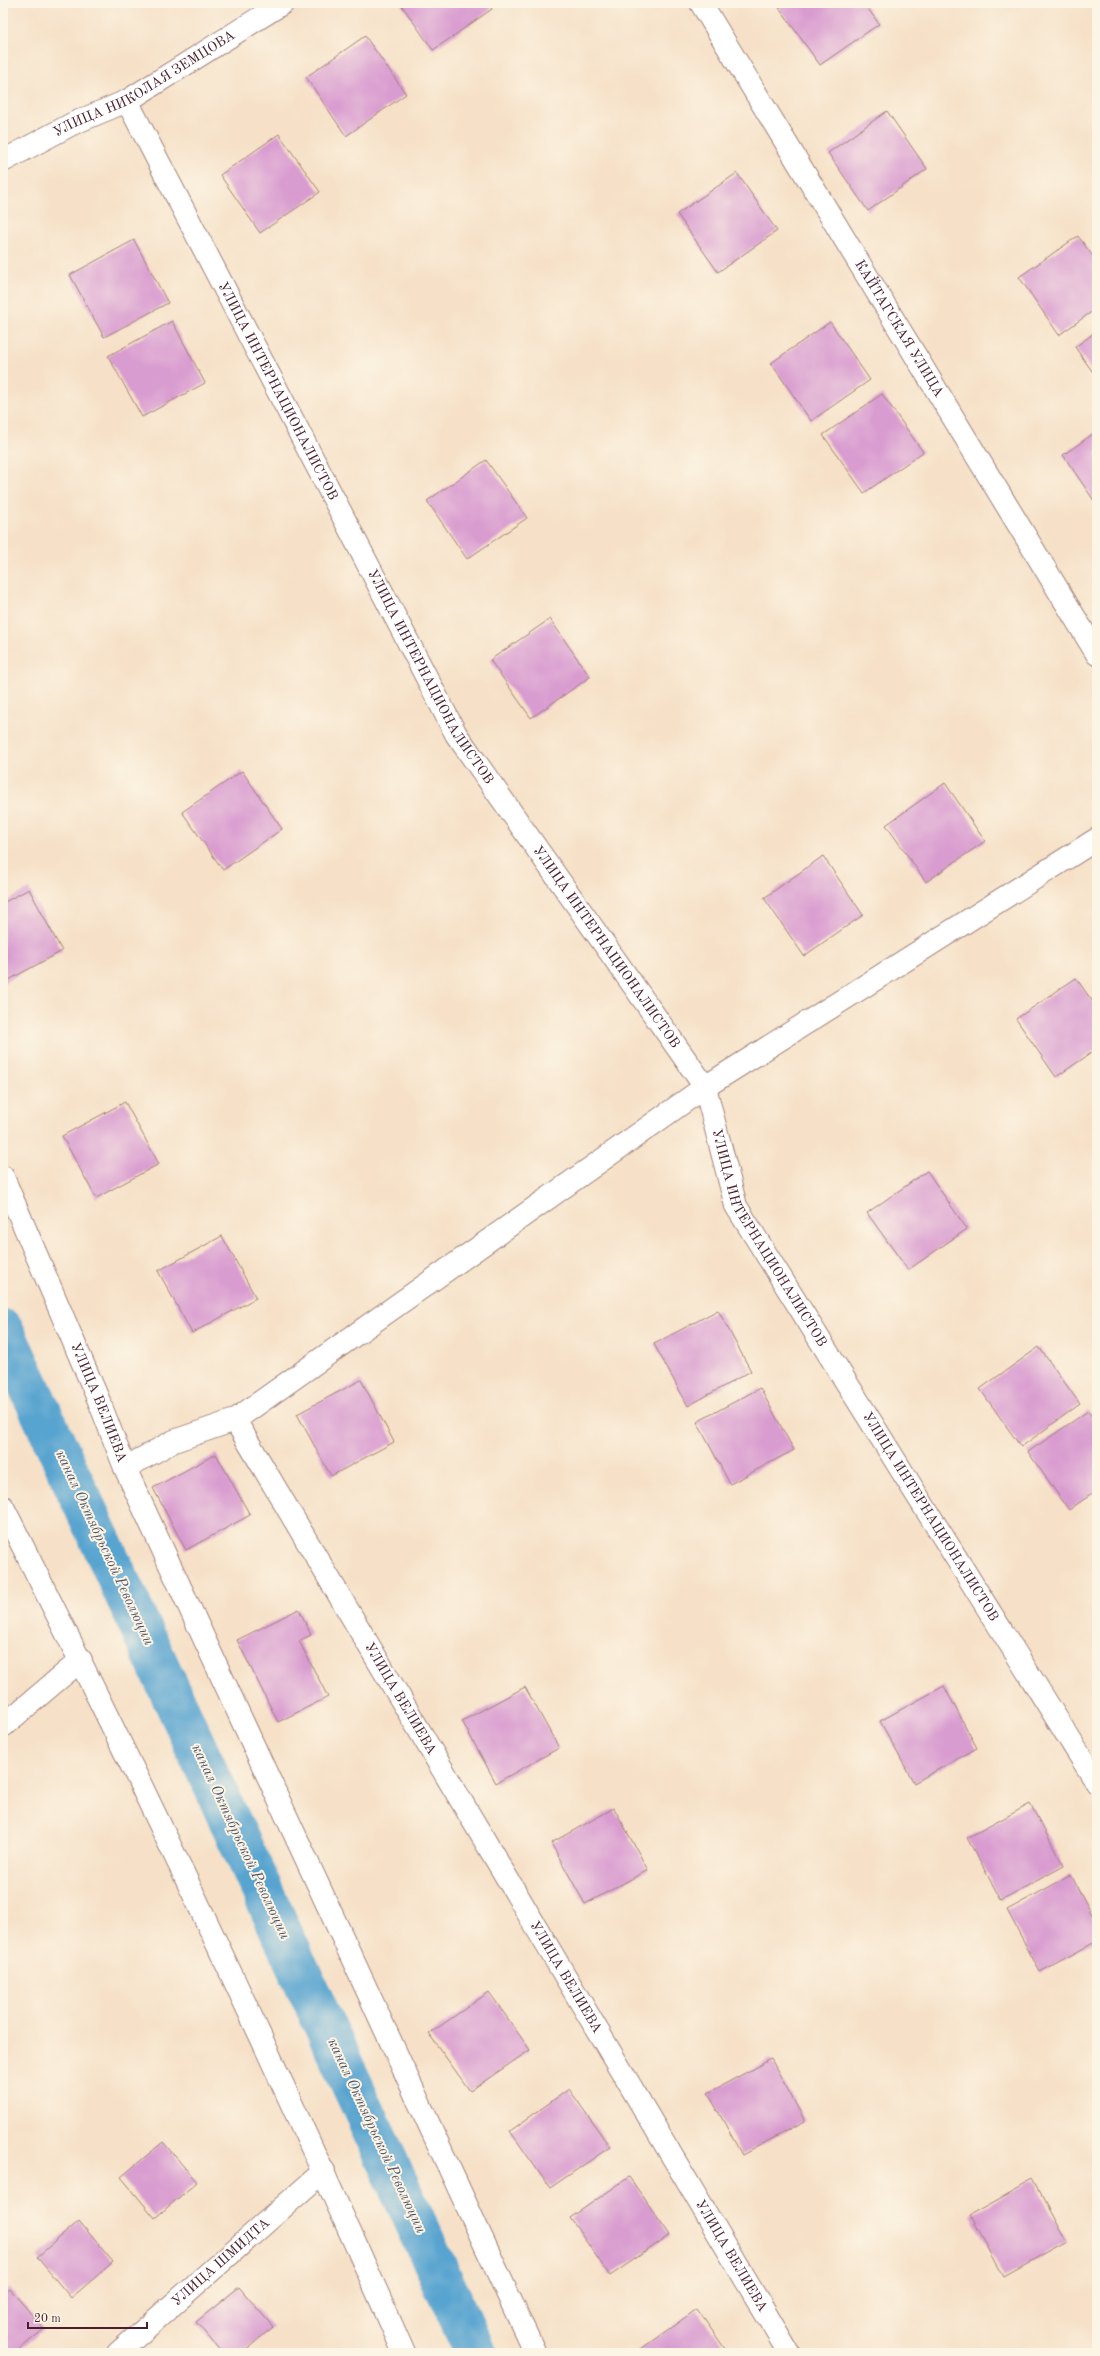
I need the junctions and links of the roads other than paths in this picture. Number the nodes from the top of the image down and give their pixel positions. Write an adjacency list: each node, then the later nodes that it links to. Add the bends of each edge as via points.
1 (283, 3): 3 (street, УЛИЦА НИКОЛАЯ ЗЕМЦОВА)
2 (701, 3): 5 (street, КАЙТАГСКАЯ УЛИЦА)
3 (127, 101): 4 (street, УЛИЦА НИКОЛАЯ ЗЕМЦОВА, via 72,124); 7 (street, УЛИЦА ИНТЕРНАЦИОНАЛИСТОВ, via 456,734)
4 (3, 161)
5 (1097, 654)
6 (1097, 839): 7 (street)
7 (705, 1087): 9 (street); 14 (street, УЛИЦА ИНТЕРНАЦИОНАЛИСТОВ, via 736,1206)
8 (3, 1177): 10 (street, УЛИЦА ВЕЛИЕВА)
9 (235, 1420): 10 (street, УЛИЦА ВЕЛИЕВА, via 174,1441); 19 (street, УЛИЦА ВЕЛИЕВА)
10 (125, 1468): 18 (street)
11 (3, 1507): 12 (street)
12 (81, 1660): 13 (street); 15 (street)
13 (3, 1726)
14 (1097, 1783)
15 (324, 2171): 16 (street, УЛИЦА ШМИДТА); 17 (street)
16 (118, 2353)
17 (404, 2353)
18 (535, 2353)
19 (789, 2353)

